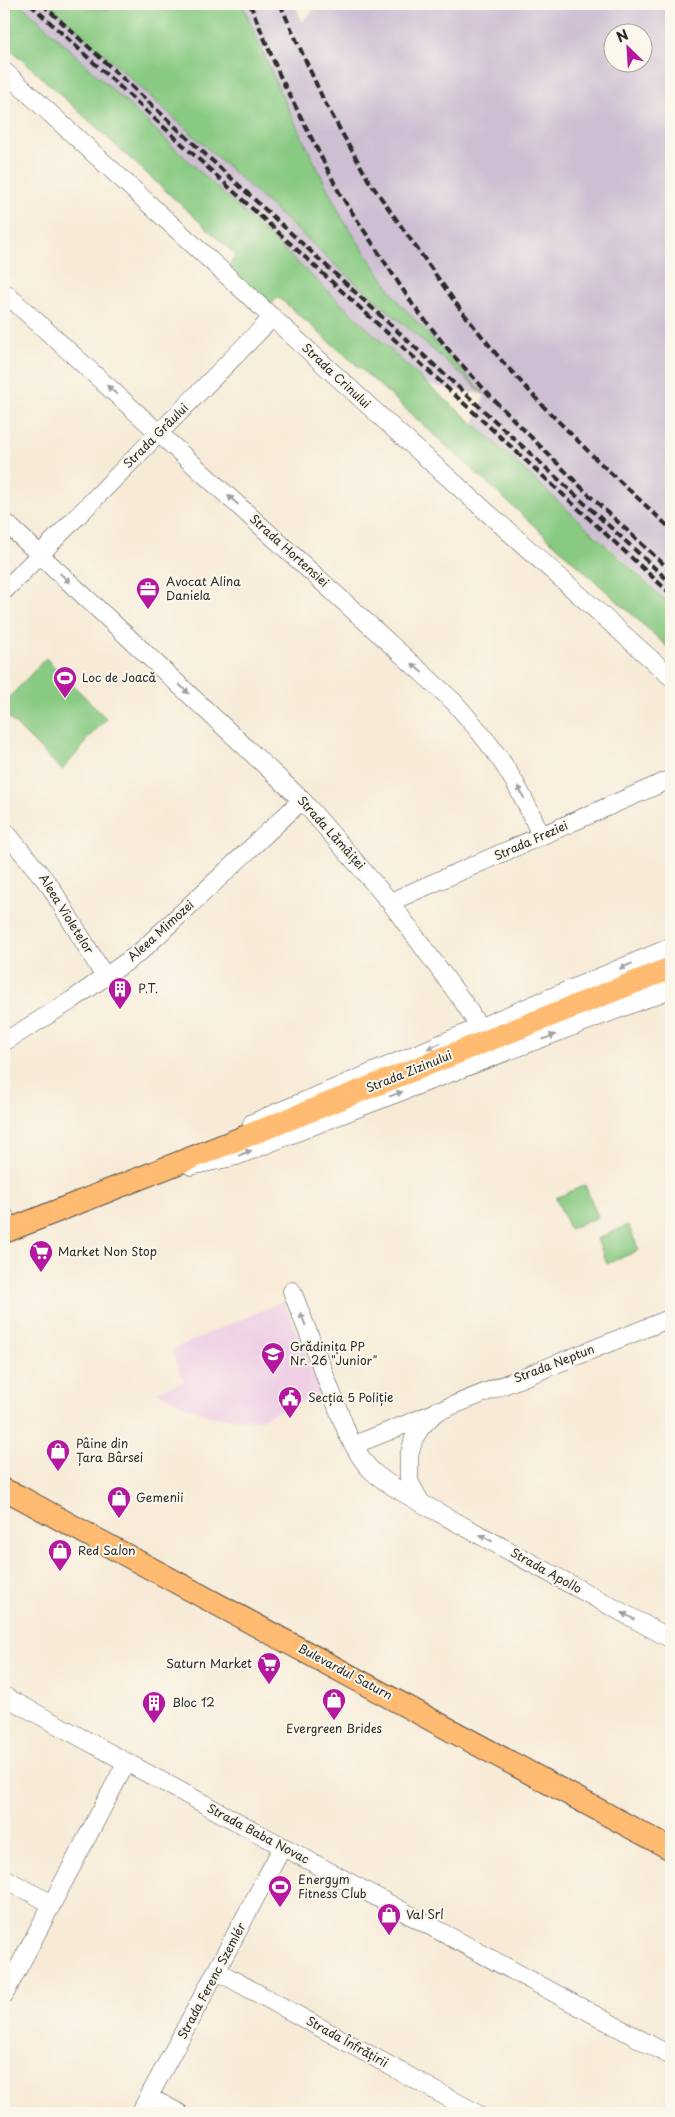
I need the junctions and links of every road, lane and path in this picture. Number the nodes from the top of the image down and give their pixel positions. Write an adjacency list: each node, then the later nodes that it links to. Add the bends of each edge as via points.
1 (4, 71): 3 (street, Strada Crinului)
2 (4, 292): 4 (street, Strada Hortensiei, one-way to 2)
3 (273, 317): 4 (street, Strada Grâului); 8 (street, Strada Crinului)
4 (159, 433): 6 (street, Strada Grâului); 12 (street, Strada Hortensiei, one-way to 4, via 507,767 454,702)
5 (4, 521): 6 (street, Strada Lămâiței)
6 (40, 554): 7 (street); 10 (street, Strada Lămâiței, one-way to 10)
7 (4, 591)
8 (671, 677)
9 (671, 779): 12 (street, Strada Freziei)
10 (302, 800): 13 (street, Strada Lămâiței); 16 (street, Aleea Mimozei, via 139,953)
11 (4, 830): 16 (street, Aleea Violetelor, via 50,886)
12 (541, 836): 13 (street, Strada Freziei)
13 (390, 902): 18 (street, Strada Lămâiței)
14 (671, 947): 18 (street, one-way to 18)
15 (671, 968): 20 (main road, Strada Zizinului)
16 (105, 977): 19 (street, Aleea Mimozei)
17 (671, 989): 20 (street, Strada Zizinului, one-way to 17, via 237,1156)
18 (479, 1027): 20 (street, Strada Zizinului, one-way to 20, via 258,1120)
19 (4, 1042)
20 (146, 1176): 21 (main road, Strada Zizinului)
21 (6, 1226)
22 (292, 1291): 25 (street, one-way to 22)
23 (671, 1318): 24 (street, Strada Neptun)
24 (438, 1410): 25 (street, Strada Neptun); 27 (street, Strada Neptun, via 414,1438 409,1456 409,1481)
25 (354, 1445): 27 (street, Strada Apollo, via 370,1470)
26 (8, 1490): 32 (main road, Bulevardul Saturn)
27 (421, 1503): 28 (street, Strada Apollo, one-way to 27)
28 (671, 1639)
29 (4, 1696): 30 (street, Strada Baba Novac)
30 (126, 1763): 31 (street, Strada Baba Novac); 34 (street)
31 (282, 1848): 35 (street, Strada Ferenc Szemlér); 37 (street, Strada Baba Novac)
32 (671, 1849)
33 (4, 1878): 34 (street)
34 (52, 1904): 36 (street)
35 (217, 1971): 38 (street, Strada Ferenc Szemlér); 41 (street, Strada Înfrățirii)
36 (4, 1994)
37 (671, 2056)
38 (149, 2097): 39 (street, Strada Ferenc Szemlér); 40 (street)
39 (140, 2113)
40 (179, 2113)
41 (476, 2113)

